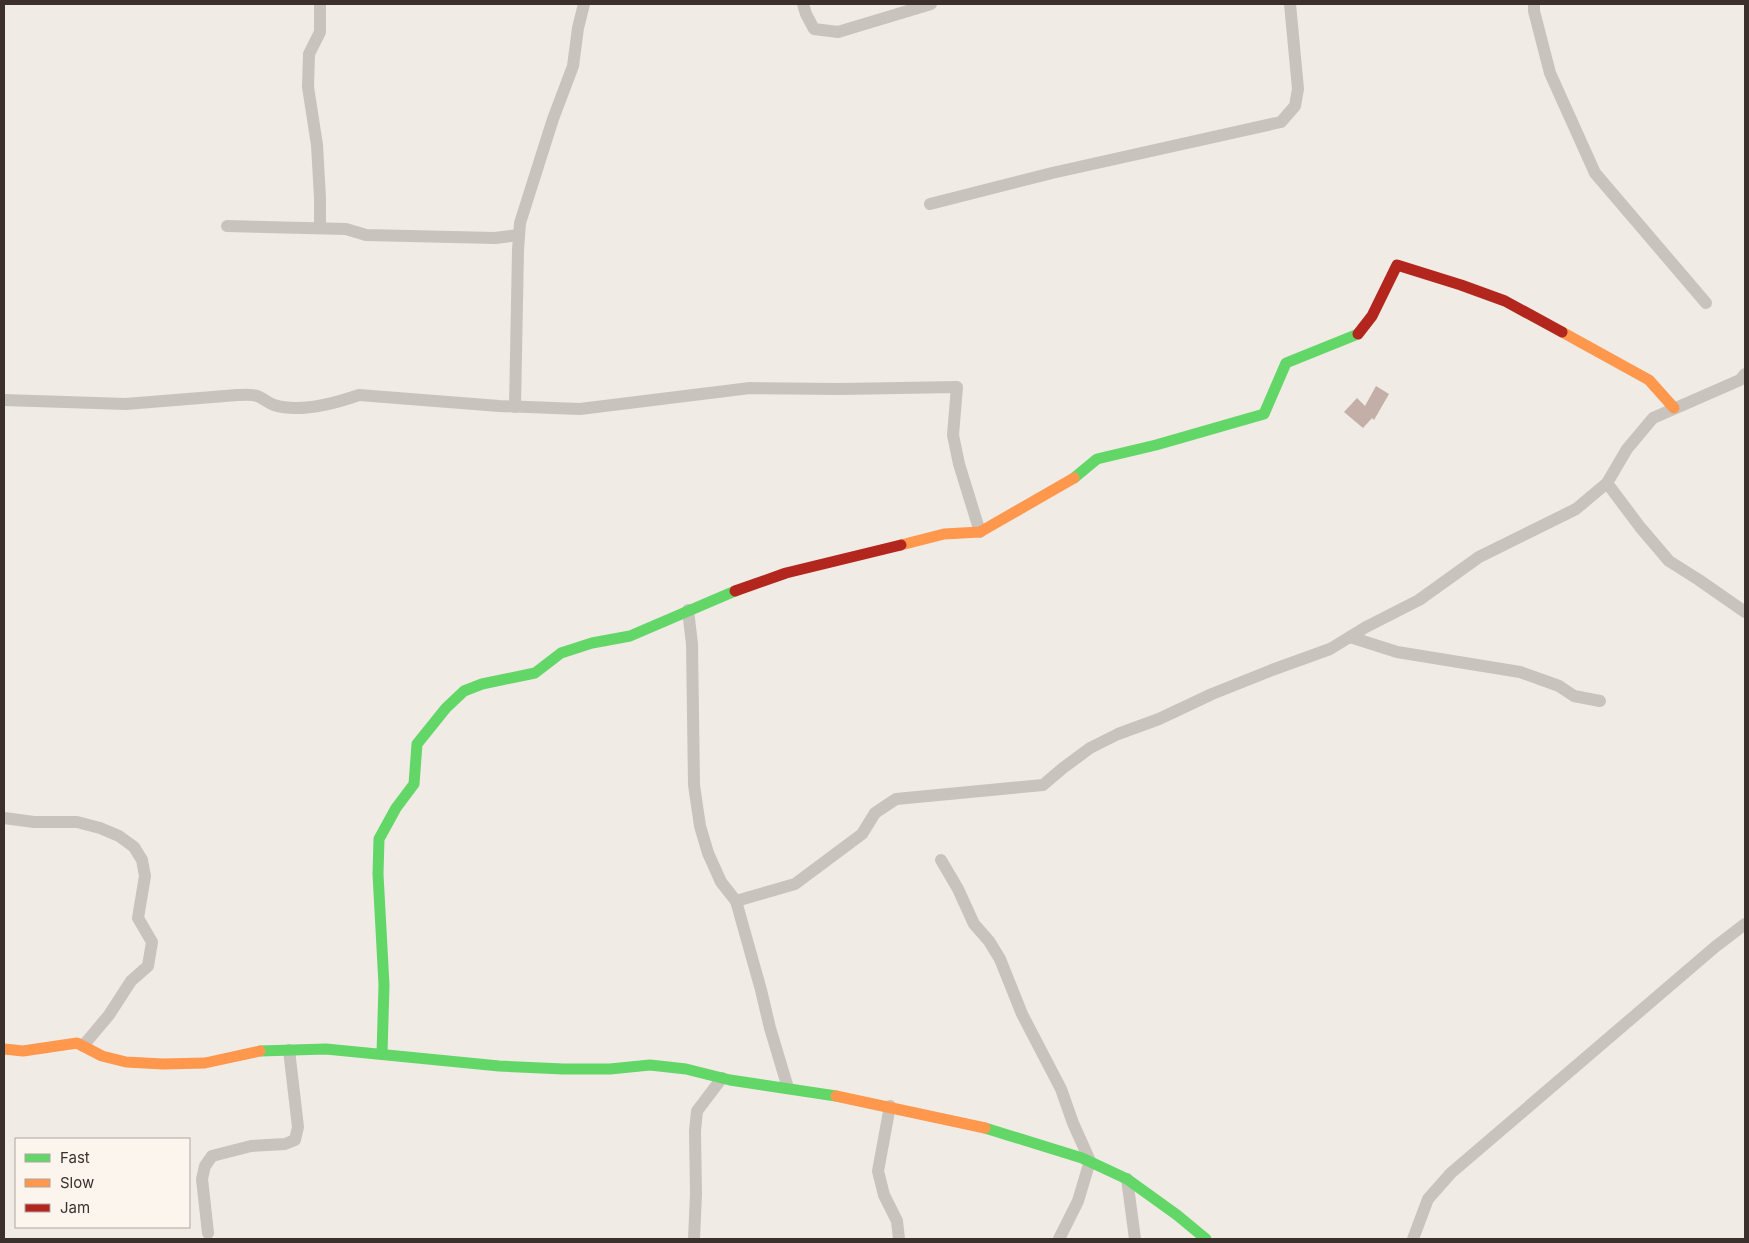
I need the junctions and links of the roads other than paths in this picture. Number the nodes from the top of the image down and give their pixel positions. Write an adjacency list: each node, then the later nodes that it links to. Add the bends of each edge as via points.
1 (320, 4): 9 (street, via 320,32 309,54 308,87 317,145)
2 (584, 4): 10 (street, via 573,66 553,119)
3 (803, 4): 4 (street, via 814,29 838,32)
4 (931, 4)
5 (1290, 4): 7 (street, via 1298,89 1295,106 1281,122)
6 (1534, 4): 11 (street, via 1550,73 1595,173)
7 (930, 204)
8 (227, 226): 9 (street)
9 (320, 227): 10 (street, via 346,229 366,236 494,238)
10 (519, 235): 14 (street)
11 (1706, 303)
12 (1745, 374): 15 (street, via 1740,380)
13 (4, 400): 14 (street, via 126,404 237,395 255,396 275,405 292,407 328,405 359,396)
14 (515, 407): 17 (street, via 580,409 750,388 958,387 954,435 959,464)
15 (1674, 408): 16 (street, via 1653,418 1627,449); 17 (street, via 1649,380 1505,301 1397,265 1372,316 1357,335 1286,363 1264,414 1097,459 1077,476)
16 (1607, 482): 19 (street, via 1669,560); 20 (street, via 1576,509 1479,557 1419,600)
17 (980, 532): 18 (street, via 944,534 821,564)
18 (688, 610): 24 (street, via 692,644 694,786 700,826 721,882); 29 (street, via 630,636 561,653 536,673 464,690 417,744 414,784 379,839 384,985)
19 (1745, 612)
20 (1350, 637): 21 (street, via 1396,652 1520,672 1559,686 1574,696); 24 (street, via 1330,649 1118,734 1090,748 1043,786 896,799 875,813 862,834 795,884)
21 (1600, 701)
22 (4, 818): 26 (street, via 77,822 100,828 134,847 142,860 145,876 138,918 152,942 148,966 131,981)
23 (941, 860): 33 (street, via 974,924 1000,959 1022,1014 1062,1090)
24 (736, 901): 31 (street)
25 (1745, 924): 41 (street, via 1715,946 1451,1172 1428,1199)
26 (83, 1046): 27 (street, via 77,1042 23,1051); 28 (street, via 102,1056 126,1062 163,1064 205,1063 257,1052)
27 (4, 1049)
28 (289, 1050): 29 (street, via 326,1049); 35 (street, via 298,1127 295,1140 212,1156 202,1179)
29 (382, 1054): 30 (street, via 563,1069 650,1065)
30 (722, 1078): 31 (street); 36 (street, via 697,1111)
31 (788, 1088): 32 (street)
32 (890, 1106): 33 (street, via 1006,1133); 37 (street, via 878,1171 884,1195 897,1220)
33 (1090, 1161): 34 (street); 38 (street, via 1078,1201)
34 (1127, 1179): 39 (street); 40 (street)
35 (208, 1233)
36 (694, 1239)
37 (899, 1239)
38 (1058, 1239)
39 (1135, 1239)
40 (1206, 1239)
41 (1413, 1239)

